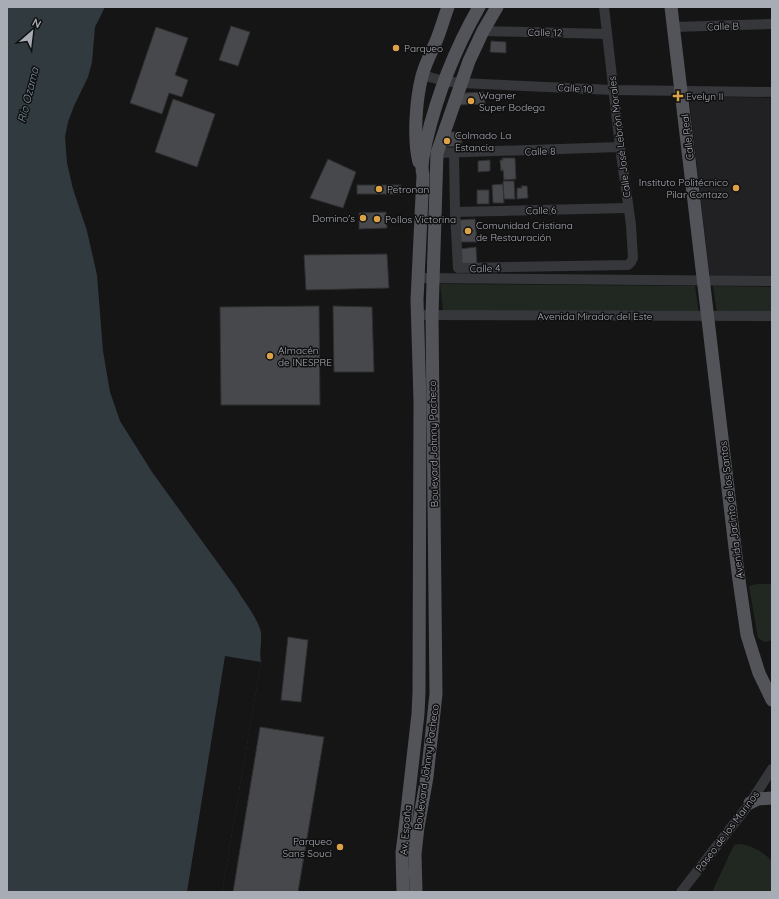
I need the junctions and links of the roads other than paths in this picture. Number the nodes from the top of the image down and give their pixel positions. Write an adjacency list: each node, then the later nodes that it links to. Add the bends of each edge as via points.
1 (448, 7): 10 (main road)
2 (455, 7): 10 (main road)
3 (479, 7): 13 (main road, Boulevard Johnny Pacheco, via 468,25)
4 (497, 7): 9 (main road, Boulevard Johnny Pacheco)
5 (604, 7): 11 (street, Calle José Lebrón Morales)
6 (671, 7): 8 (main road, Calle Real)
7 (772, 24): 8 (street, Calle B)
8 (673, 27): 16 (main road, Calle Real)
9 (483, 31): 11 (street, Calle 12); 14 (main road, Boulevard Johnny Pacheco)
10 (439, 34): 12 (main road)
11 (607, 34): 15 (street, Calle José Lebrón Morales)
12 (422, 75): 13 (street, Calle 10); 21 (main road, via 416,132)
13 (444, 81): 14 (street, Calle 10); 21 (main road, Boulevard Johnny Pacheco)
14 (461, 83): 15 (street, Calle 10); 20 (main road, Boulevard Johnny Pacheco)
15 (613, 90): 16 (street, Calle 10); 18 (street, Calle José Lebrón Morales)
16 (682, 90): 17 (street, Calle 10); 27 (main road, Calle Real)
17 (772, 92)
18 (620, 147): 19 (street, Calle 8); 22 (street, Calle José Lebrón Morales)
19 (454, 153): 20 (street, Calle 8); 23 (street, Calle 4)
20 (437, 154): 26 (main road, Boulevard Johnny Pacheco)
21 (421, 167): 25 (main road, Boulevard Johnny Pacheco, via 423,175)
22 (628, 208): 23 (street, Calle 6); 24 (street, Calle José Lebrón Morales, via 633,258)
23 (455, 212): 24 (street, Calle 4, via 457,266 460,269)
24 (628, 266)
25 (418, 278): 26 (street); 29 (main road, Boulevard Johnny Pacheco)
26 (433, 278): 27 (street); 30 (main road, Boulevard Johnny Pacheco)
27 (704, 281): 28 (street); 31 (main road, Calle Real)
28 (772, 281)
29 (417, 315): 30 (street, Avenida Mirador del Este); 34 (main road, Boulevard Johnny Pacheco, via 420,401 419,692)
30 (432, 315): 31 (street, Avenida Mirador del Este); 39 (main road, Boulevard Johnny Pacheco, via 436,694 415,854)
31 (708, 316): 32 (street, Avenida Mirador del Este); 33 (main road, Avenida Jacinto de los Santos, via 747,635 759,673)
32 (772, 316)
33 (772, 700)
34 (411, 768): 38 (main road, Av. España, via 402,852)
35 (772, 769): 37 (street, Paseo de los Marinos)
36 (772, 798): 37 (main road, via 758,798)
37 (750, 803): 40 (street, Paseo de los Marinos)
38 (403, 892)
39 (416, 892)
40 (681, 892)

